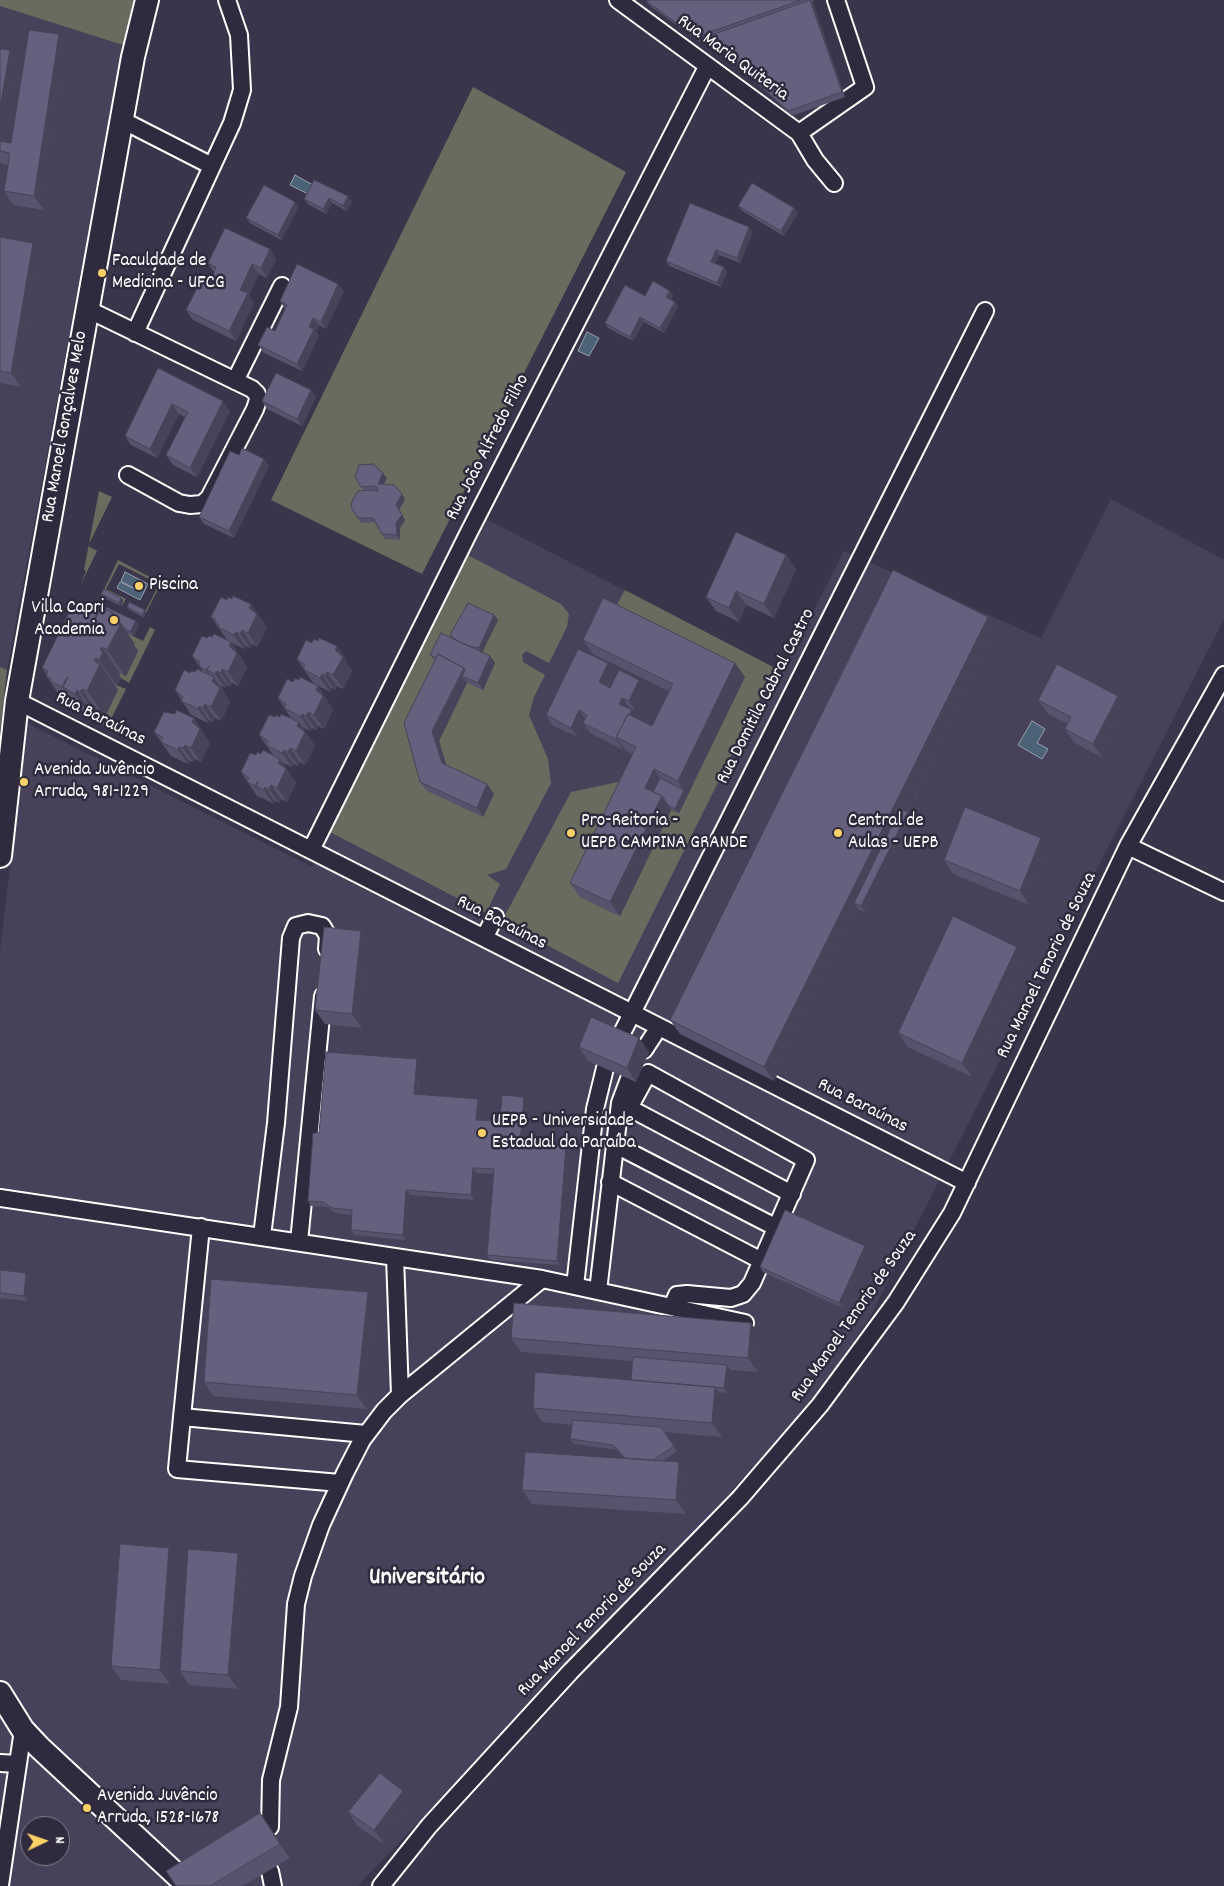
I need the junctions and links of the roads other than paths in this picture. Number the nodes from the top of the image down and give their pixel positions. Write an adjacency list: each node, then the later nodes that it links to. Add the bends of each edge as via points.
1 (147, 0): 6 (street, Rua Manoel Gonçalves Melo)
2 (228, 0): 8 (street, via 240,36 242,90 232,123)
3 (620, 0): 5 (street, Rua Maria Quiteria)
4 (836, 0): 7 (street, via 865,87)
5 (707, 67): 7 (street, Rua Maria Quiteria); 19 (street, Rua João Alfredo Filho)
6 (122, 120): 8 (street); 11 (street, Rua Manoel Gonçalves Melo)
7 (799, 133): 9 (street)
8 (212, 166): 13 (street)
9 (834, 183)
10 (282, 286): 14 (street)
11 (88, 309): 13 (street); 17 (street, Rua Manoel Gonçalves Melo)
12 (985, 311): 26 (street, Rua Domitila Cabral Castro)
13 (135, 333): 14 (street)
14 (235, 381): 15 (street, via 257,394 256,409 209,498 202,504 179,503)
15 (128, 475)
16 (1224, 675): 18 (street, Rua Manoel Tenorio de Souza)
17 (17, 701): 19 (street, Rua Baraúnas); 20 (street, Rua Manoel Gonçalves Melo)
18 (1128, 846): 21 (street); 33 (street, Rua Manoel Tenorio de Souza)
19 (312, 850): 23 (street, Rua Baraúnas)
20 (0, 856)
21 (1224, 892)
22 (495, 918): 23 (street)
23 (484, 938): 26 (street, Rua Baraúnas)
24 (326, 964): 38 (street, via 326,930 318,924 296,926 291,938 276,1123)
25 (324, 980): 39 (street)
26 (630, 1012): 27 (street, Rua Baraúnas); 28 (street, Rua Domitila Cabral Castro)
27 (659, 1027): 29 (street); 33 (street, Rua Baraúnas)
28 (619, 1039)
29 (644, 1050)
30 (624, 1106): 31 (street); 34 (street); 34 (street, via 648,1073 805,1158 807,1162); 43 (street, via 628,1081 604,1071 595,1109)
31 (614, 1144): 32 (street); 37 (street)
32 (610, 1182): 41 (street); 44 (street)
33 (967, 1183): 58 (street, Rua Manoel Tenorio de Souza, via 896,1302 820,1405 740,1498 571,1671 429,1826)
34 (792, 1194): 37 (street)
35 (0, 1198): 36 (street)
36 (201, 1227): 38 (street); 48 (street)
37 (777, 1228): 41 (street)
38 (262, 1236): 39 (street)
39 (299, 1242): 40 (street)
40 (395, 1257): 42 (street); 47 (street)
41 (762, 1262): 45 (street, via 743,1294 731,1298 677,1295)
42 (542, 1279): 43 (street); 47 (street)
43 (575, 1286): 44 (street)
44 (598, 1291): 45 (street)
45 (672, 1307): 46 (street)
46 (745, 1323)
47 (400, 1395): 49 (street)
48 (182, 1417): 49 (street); 50 (street, via 177,1469)
49 (366, 1434): 50 (street)
50 (340, 1483): 55 (street, via 313,1546 296,1604 289,1707 271,1780)
51 (0, 1693): 52 (street)
52 (23, 1730): 54 (street); 56 (street)
53 (0, 1763): 54 (street)
54 (18, 1764): 57 (street)
55 (270, 1827)
56 (182, 1880)
57 (0, 1885)
58 (380, 1885)

